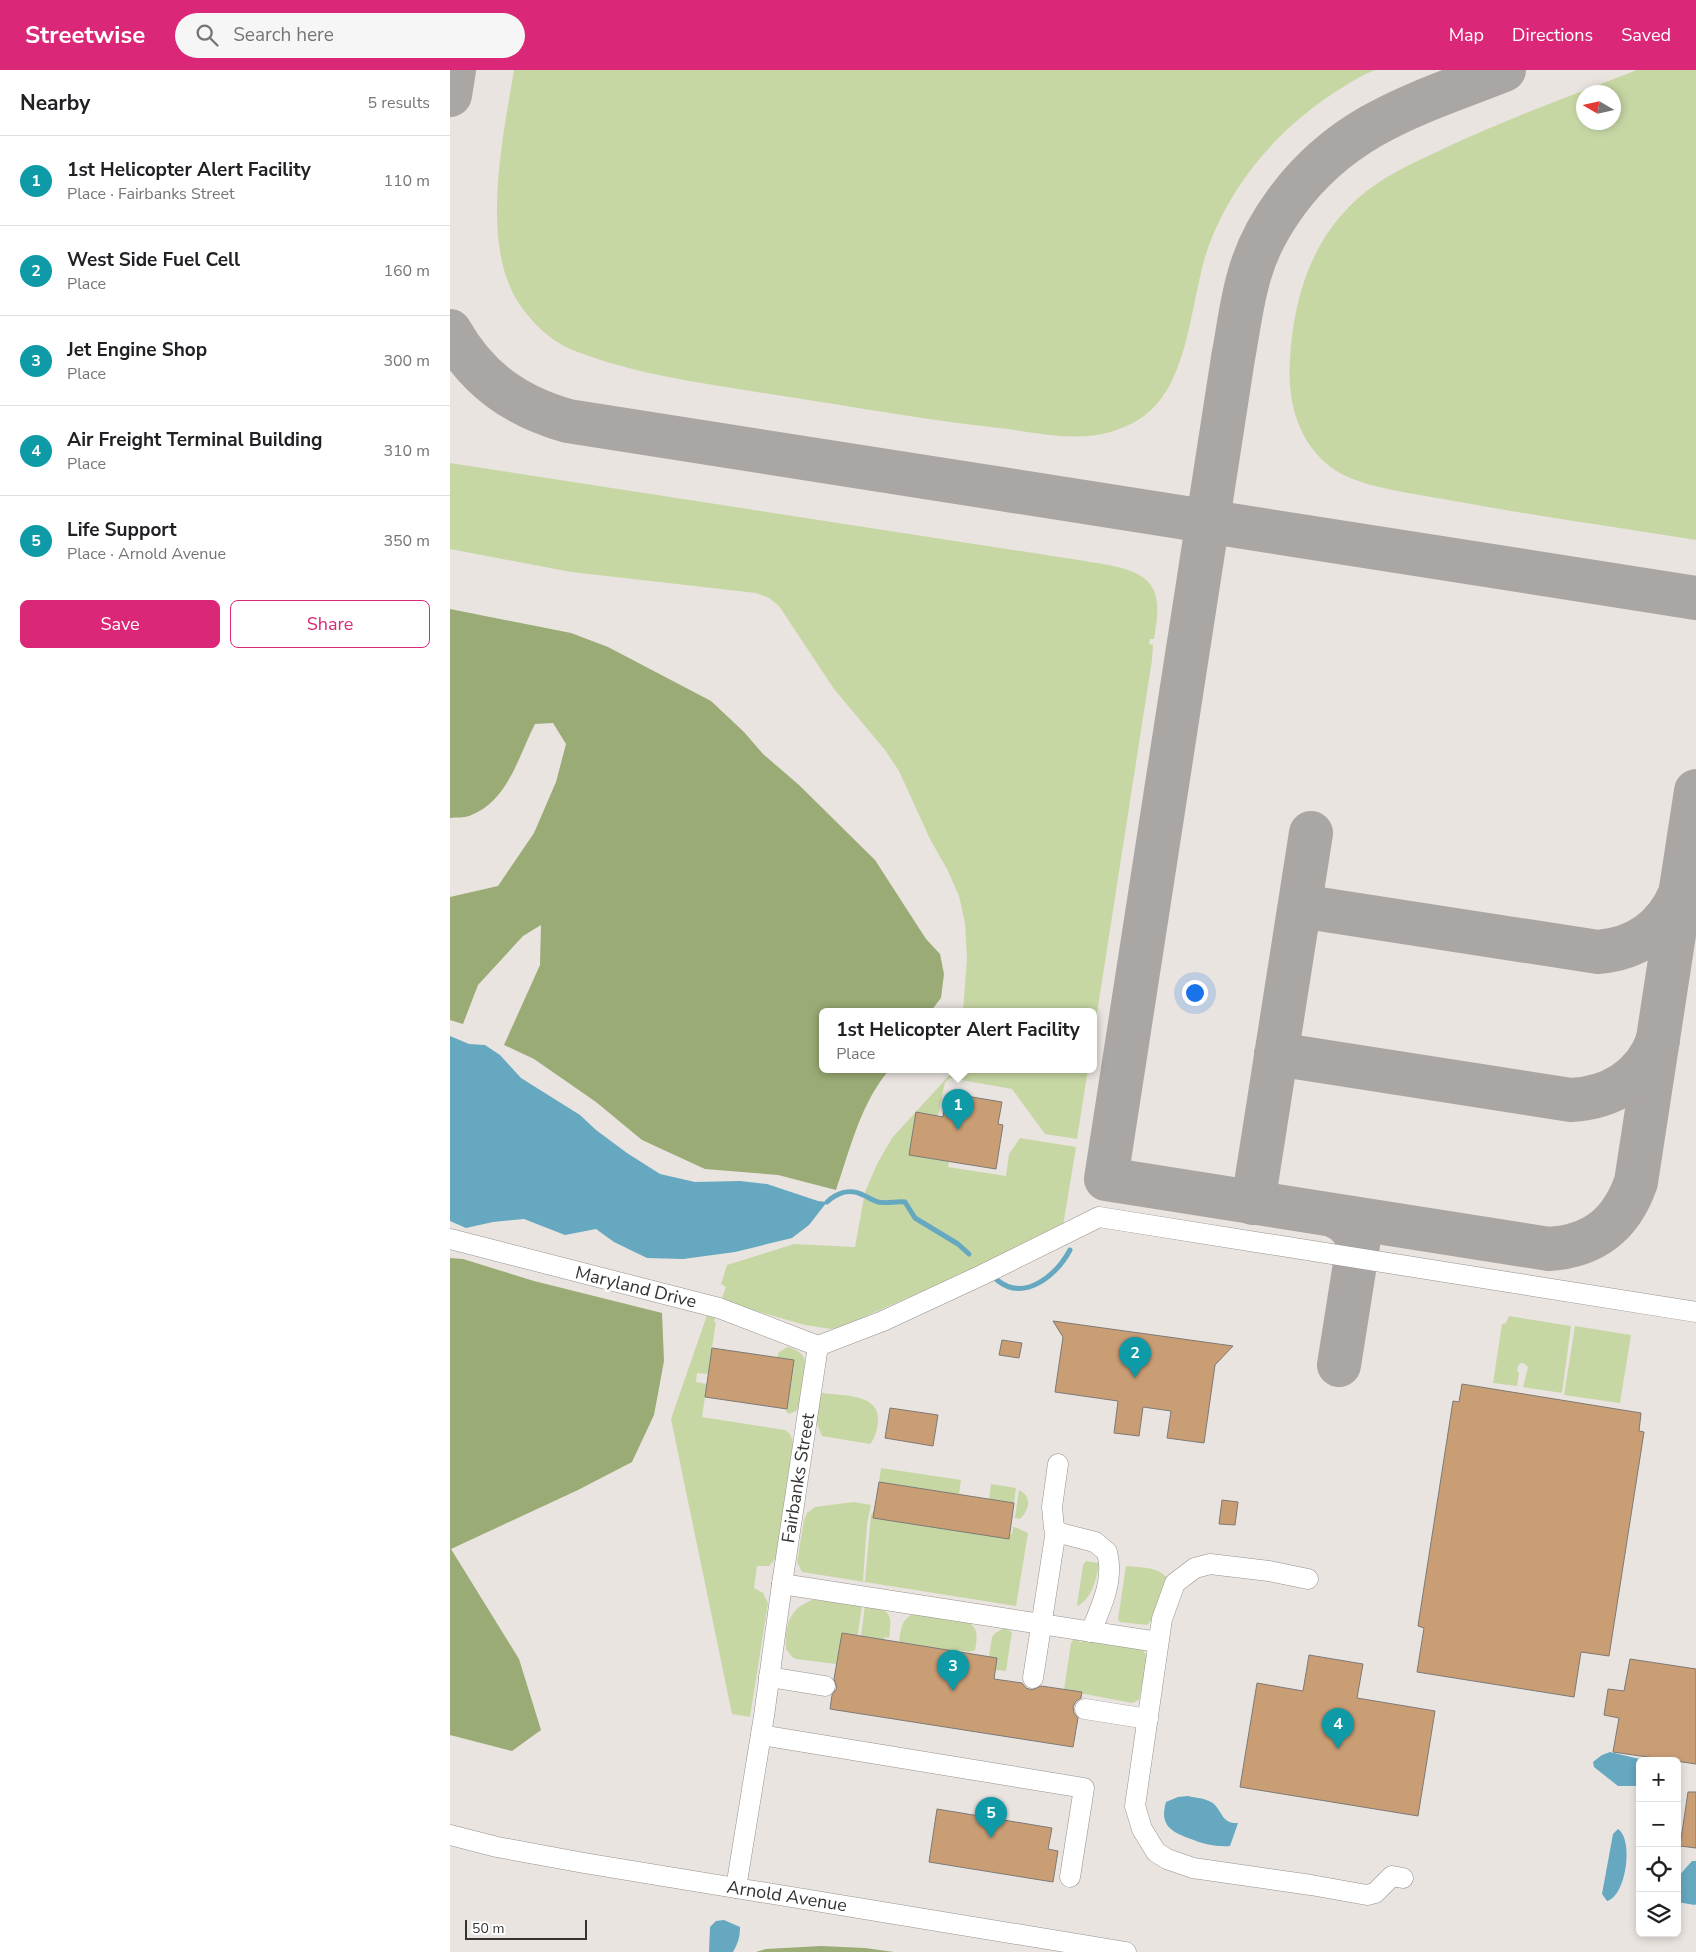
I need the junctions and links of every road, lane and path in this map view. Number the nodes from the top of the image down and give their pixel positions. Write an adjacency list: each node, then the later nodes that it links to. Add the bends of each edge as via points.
1 (450, 1239): 3 (street, Maryland Drive, via 719,1308)
2 (1696, 1312): 3 (street, via 1099,1217 883,1321)
3 (818, 1346): 7 (street, Fairbanks Street)
4 (1058, 1464): 5 (street, via 1052,1507)
5 (1056, 1530): 8 (street); 9 (street, via 1095,1542 1107,1552 1110,1571)
6 (1308, 1579): 10 (street, via 1210,1564 1195,1568 1175,1583 1162,1619)
7 (782, 1584): 8 (street); 11 (street, Fairbanks Street)
8 (1041, 1624): 9 (street); 12 (street)
9 (1091, 1632): 10 (street)
10 (1158, 1642): 15 (street)
11 (769, 1677): 13 (street); 16 (street, Fairbanks Street)
12 (1033, 1678)
13 (825, 1686)
14 (1085, 1709): 15 (street)
15 (1148, 1719): 19 (street, via 1135,1806 1142,1829 1156,1852 1167,1859 1193,1868 1367,1895 1375,1893 1392,1876)
16 (760, 1735): 18 (street, via 1084,1788); 20 (street, Fairbanks Street)
17 (450, 1835): 20 (street, Arnold Avenue, via 574,1861)
18 (1070, 1877)
19 (1403, 1878)
20 (736, 1888): 21 (street, Arnold Avenue)
21 (1105, 1950): 22 (street, Arnold Avenue)
22 (1126, 1952)

